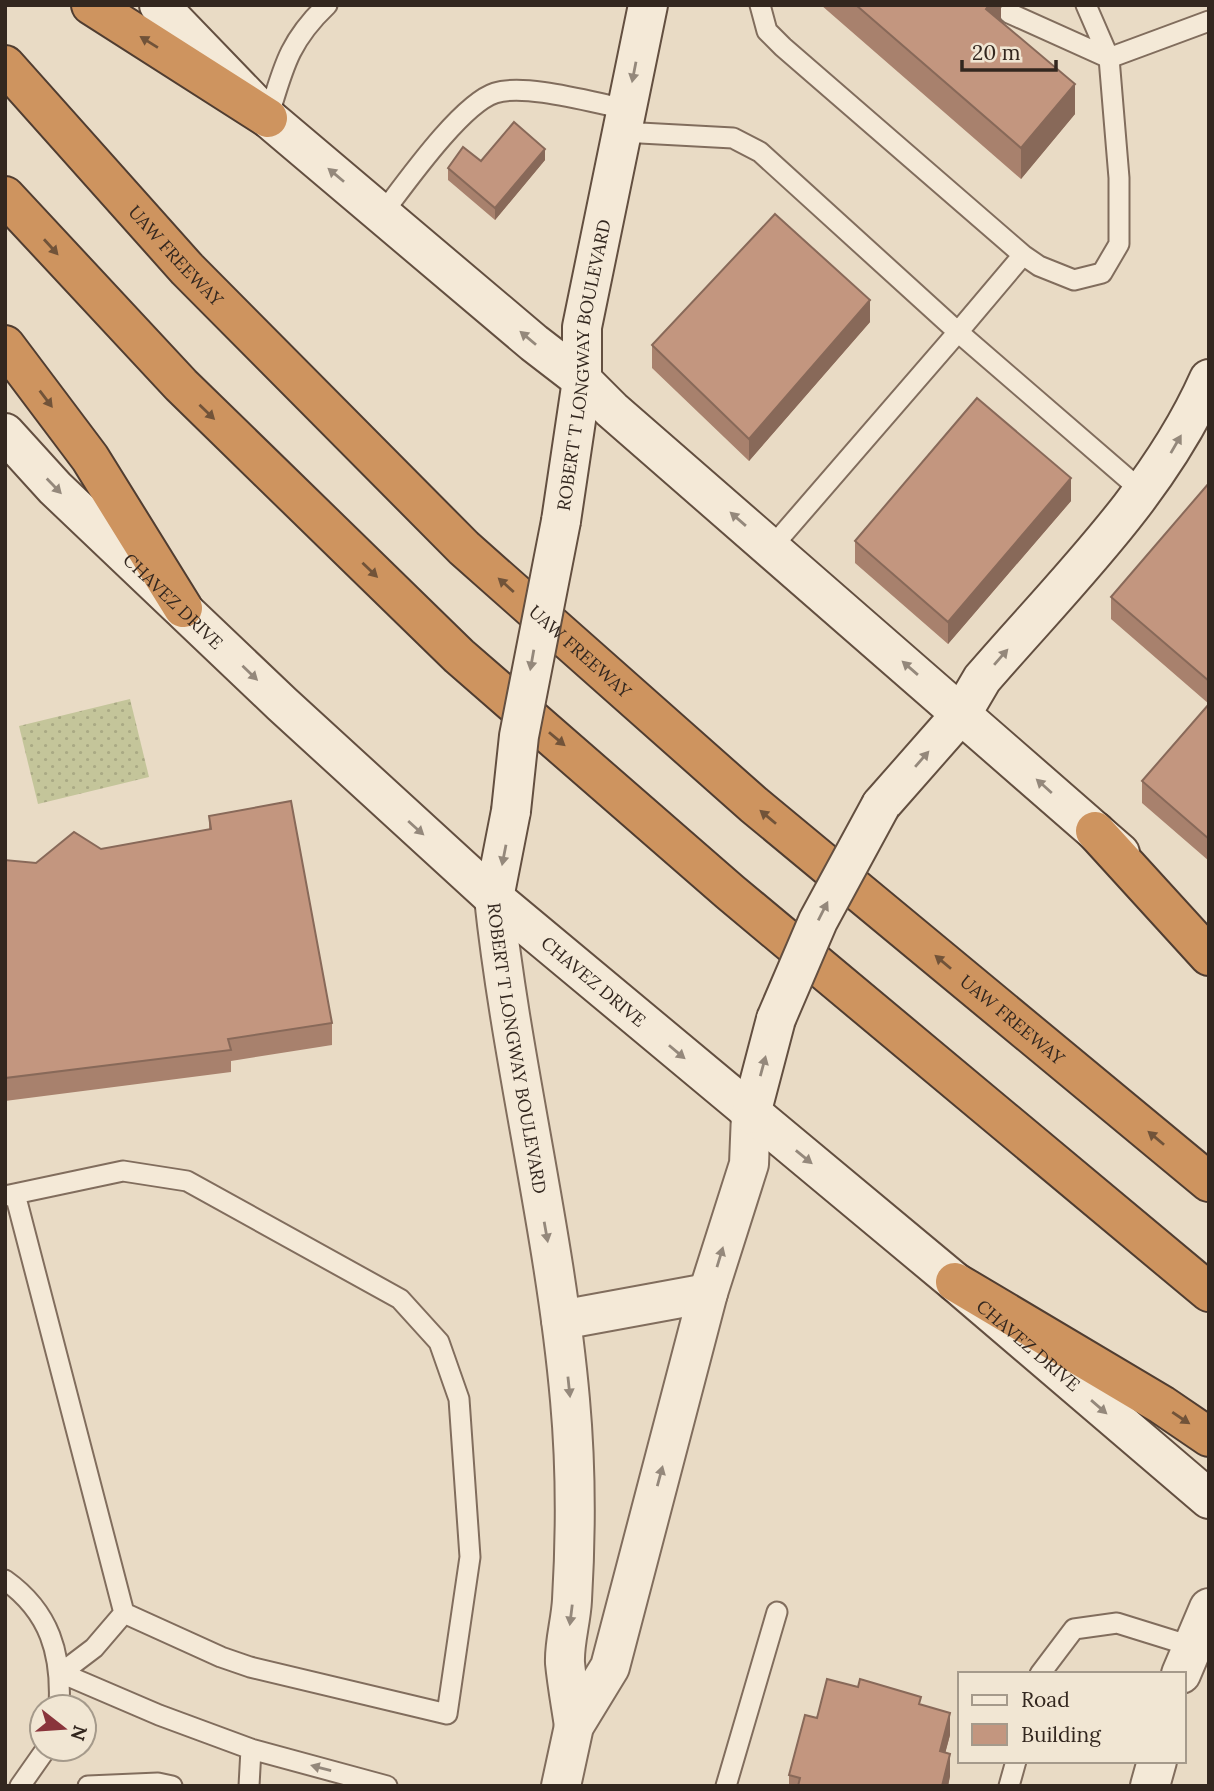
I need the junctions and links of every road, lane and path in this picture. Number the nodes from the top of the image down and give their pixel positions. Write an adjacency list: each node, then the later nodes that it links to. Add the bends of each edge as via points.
1 (91, 5): 11 (highway, one-way to 1)
2 (159, 5): 11 (main road)
3 (327, 5): 11 (lane, via 292,47)
4 (648, 5): 12 (main road, ROBERT T LONGWAY BOULEVARD, one-way to 12)
5 (760, 5): 15 (lane, via 767,31 783,47)
6 (1086, 5): 9 (lane)
7 (1009, 13): 9 (lane)
8 (1209, 21): 9 (lane)
9 (1109, 58): 15 (lane, via 1119,178 1119,244 1102,273 1074,280)
10 (5, 65): 30 (highway, UAW FREEWAY, one-way to 10, via 754,805 464,548 187,269)
11 (268, 118): 14 (main road, one-way to 11)
12 (625, 120): 14 (lane, via 532,91 494,93 452,125); 16 (lane, via 733,138 760,152); 19 (main road, ROBERT T LONGWAY BOULEVARD, via 582,327)
13 (5, 196): 33 (highway, one-way to 33, via 181,385 459,656 730,892)
14 (382, 214): 19 (main road, one-way to 14)
15 (1023, 255): 16 (lane)
16 (958, 331): 21 (lane); 22 (lane)
17 (5, 345): 23 (highway, one-way to 23, via 90,458)
18 (1209, 379): 21 (main road, ROBERT T LONGWAY BOULEVARD, one-way to 18, via 1170,455)
19 (582, 380): 22 (main road, one-way to 19); 26 (main road, ROBERT T LONGWAY BOULEVARD, one-way to 26, bridge)
20 (6, 436): 23 (main road, CHAVEZ DRIVE, one-way to 23)
21 (1143, 492): 24 (main road, ROBERT T LONGWAY BOULEVARD, one-way to 21, via 982,679)
22 (771, 548): 24 (main road, one-way to 22)
23 (183, 608): 26 (main road, CHAVEZ DRIVE, one-way to 26)
24 (962, 713): 25 (main road, one-way to 24); 29 (main road, ROBERT T LONGWAY BOULEVARD, one-way to 24, bridge, via 776,1019 818,921 881,805)
25 (1095, 831): 27 (main road); 28 (highway)
26 (494, 898): 29 (main road, CHAVEZ DRIVE, one-way to 29); 35 (main road, ROBERT T LONGWAY BOULEVARD, one-way to 35, via 510,1031)
27 (1209, 928)
28 (1209, 956)
29 (751, 1114): 32 (main road, CHAVEZ DRIVE, one-way to 32); 34 (main road, ROBERT T LONGWAY BOULEVARD, one-way to 29, via 749,1164)
30 (1209, 1182)
31 (10, 1195): 41 (lane); 41 (lane, via 123,1171 187,1181 400,1300 439,1342 459,1399 470,1557 447,1714 250,1667)
32 (955, 1282): 36 (highway, one-way to 36); 37 (main road, CHAVEZ DRIVE, one-way to 37)
33 (1209, 1292)
34 (708, 1293): 35 (main road); 46 (main road, ROBERT T LONGWAY BOULEVARD, one-way to 34, via 610,1667)
35 (561, 1320): 46 (main road, ROBERT T LONGWAY BOULEVARD, one-way to 46, via 575,1464 572,1604 565,1660)
36 (1209, 1437)
37 (1209, 1499)
38 (5, 1580): 44 (lane, via 24,1593 49,1630)
39 (1209, 1608): 42 (main road)
40 (777, 1612): 57 (lane)
41 (124, 1614): 44 (lane, via 94,1648)
42 (1186, 1660): 43 (lane, via 1117,1623 1074,1629)
43 (1042, 1672)
44 (61, 1673): 45 (lane); 47 (lane)
45 (60, 1693)
46 (574, 1726): 56 (main road, ROBERT T LONGWAY BOULEVARD)
47 (251, 1749): 54 (lane); 55 (lane, one-way to 47)
48 (36, 1763): 51 (lane)
49 (1015, 1763): 58 (lane)
50 (1156, 1763): 59 (main road)
51 (20, 1786)
52 (88, 1786): 53 (lane)
53 (172, 1786)
54 (249, 1786)
55 (387, 1786)
56 (561, 1786)
57 (726, 1786)
58 (1009, 1786)
59 (1150, 1786)

